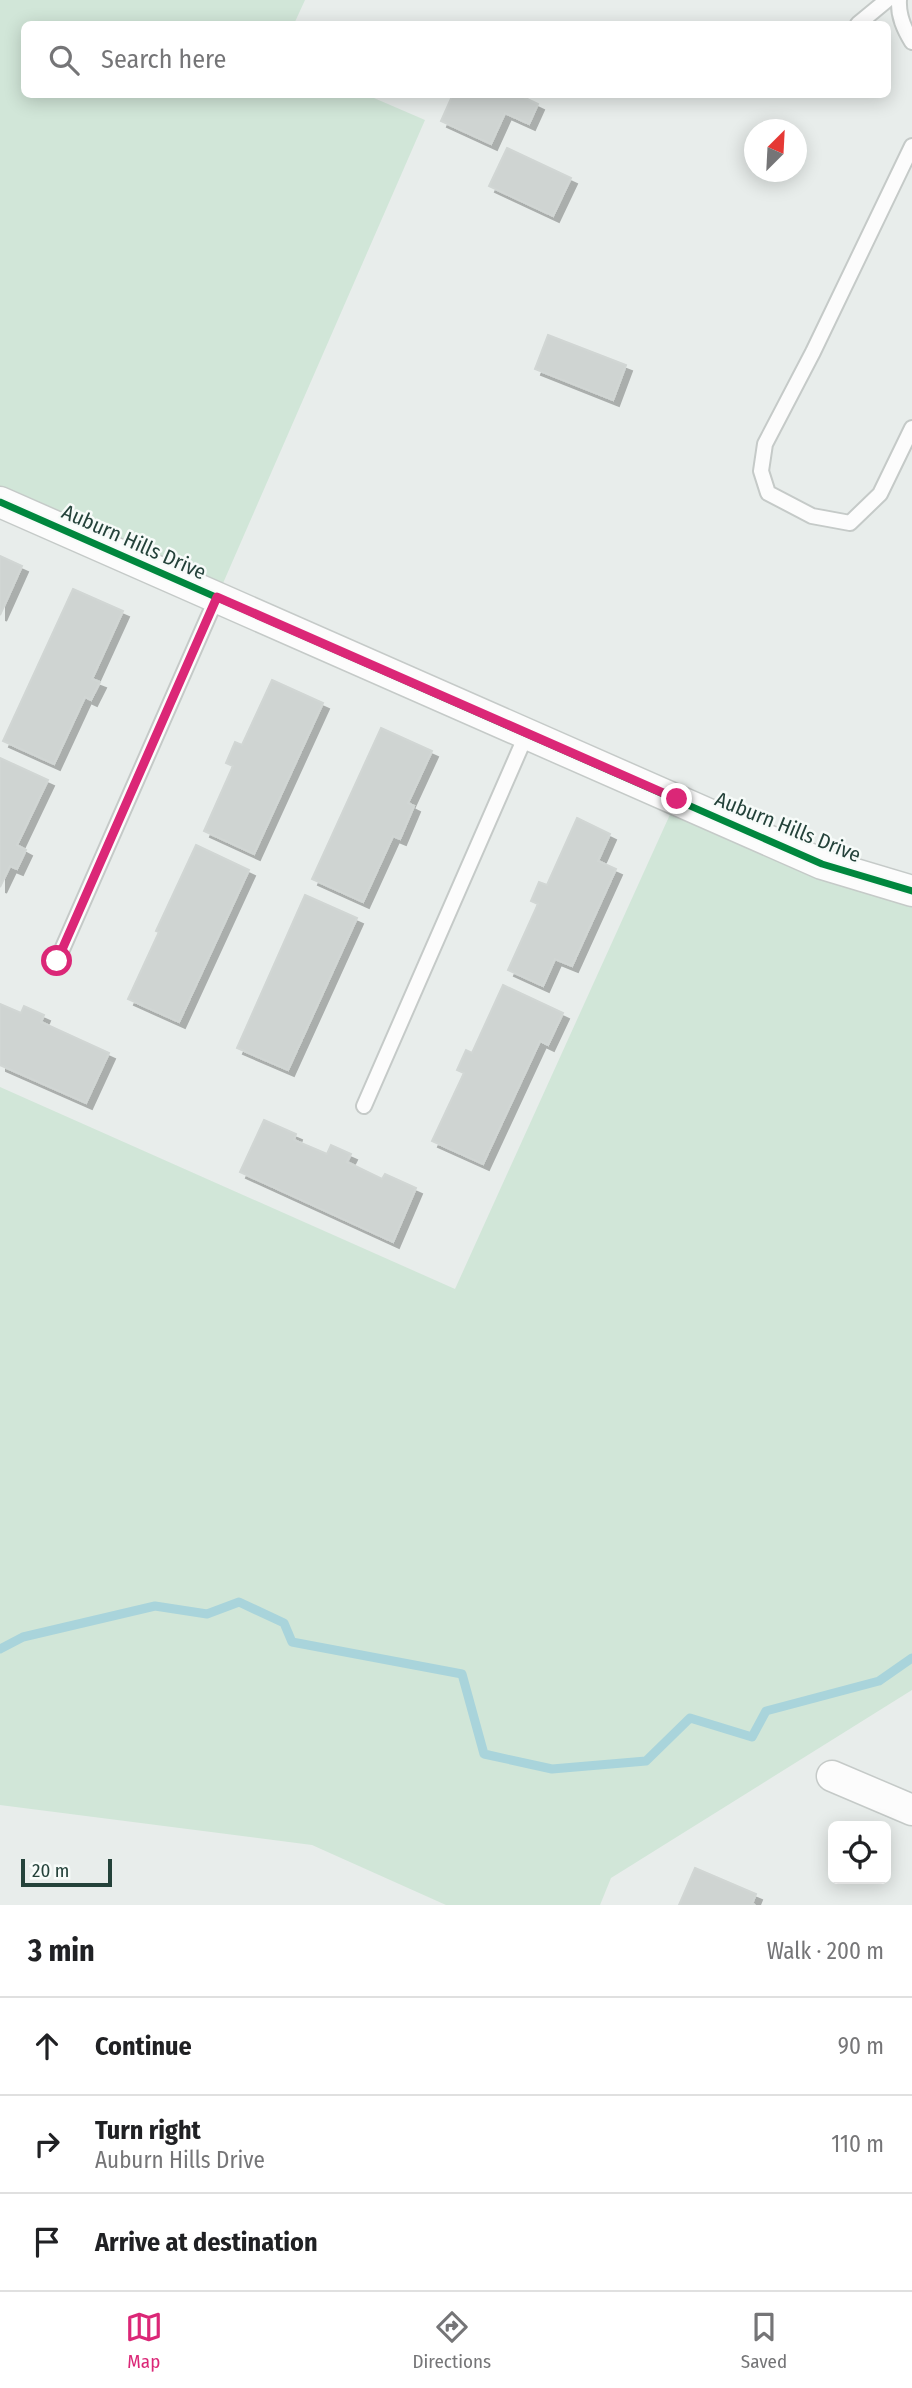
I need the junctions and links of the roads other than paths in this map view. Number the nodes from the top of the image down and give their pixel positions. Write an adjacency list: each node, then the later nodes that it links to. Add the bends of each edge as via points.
1 (887, 0): 3 (lane)
2 (899, 0): 4 (lane, via 904,29)
3 (862, 21)
4 (912, 42)
5 (912, 146): 6 (lane, via 765,444 761,471 768,493 812,516 850,523 880,495)
6 (912, 428)
7 (0, 502): 8 (street, Auburn Hills Drive)
8 (217, 597): 9 (street, Auburn Hills Drive); 11 (lane)
9 (527, 733): 10 (street, Auburn Hills Drive, via 822,864); 12 (lane)
10 (912, 891)
11 (57, 961)
12 (364, 1107)
13 (832, 1776): 14 (street)
14 (912, 1810)

